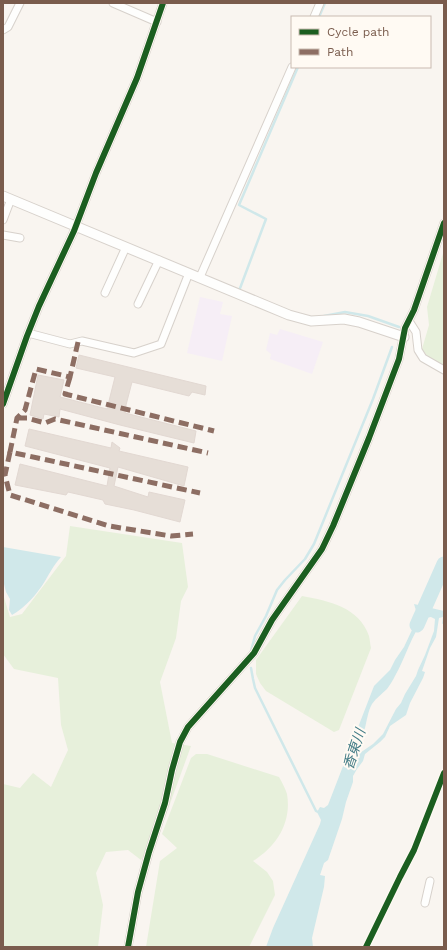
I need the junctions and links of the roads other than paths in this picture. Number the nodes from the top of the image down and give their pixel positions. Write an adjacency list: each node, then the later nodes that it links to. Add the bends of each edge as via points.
1 (20, 3): 7 (street, via 8,27)
2 (113, 3): 6 (street)
3 (163, 3): 6 (street)
4 (320, 3): 5 (street)
5 (314, 16)
6 (157, 22): 12 (street, via 137,78)
7 (3, 30)
8 (292, 68): 18 (street)
9 (7, 197): 10 (street); 12 (street)
10 (3, 220)
11 (444, 223): 21 (street)
12 (76, 226): 15 (street); 22 (street)
13 (3, 236): 14 (street)
14 (20, 238)
15 (126, 247): 16 (street); 19 (street)
16 (159, 260): 17 (street); 20 (street)
17 (189, 273): 18 (street); 22 (street, via 161,344 134,353 82,341 70,344)
18 (200, 277): 23 (street, via 300,318 311,321 359,322)
19 (105, 293)
20 (138, 304)
21 (408, 322): 23 (street); 24 (street, via 416,332 418,350 423,358)
22 (28, 333): 25 (street)
23 (404, 337): 28 (street, via 399,359 369,438 322,549 272,620 254,654 188,727 180,742 165,803 138,892)
24 (444, 370)
25 (3, 404)
26 (430, 881): 27 (street)
27 (425, 903)
28 (128, 947)

